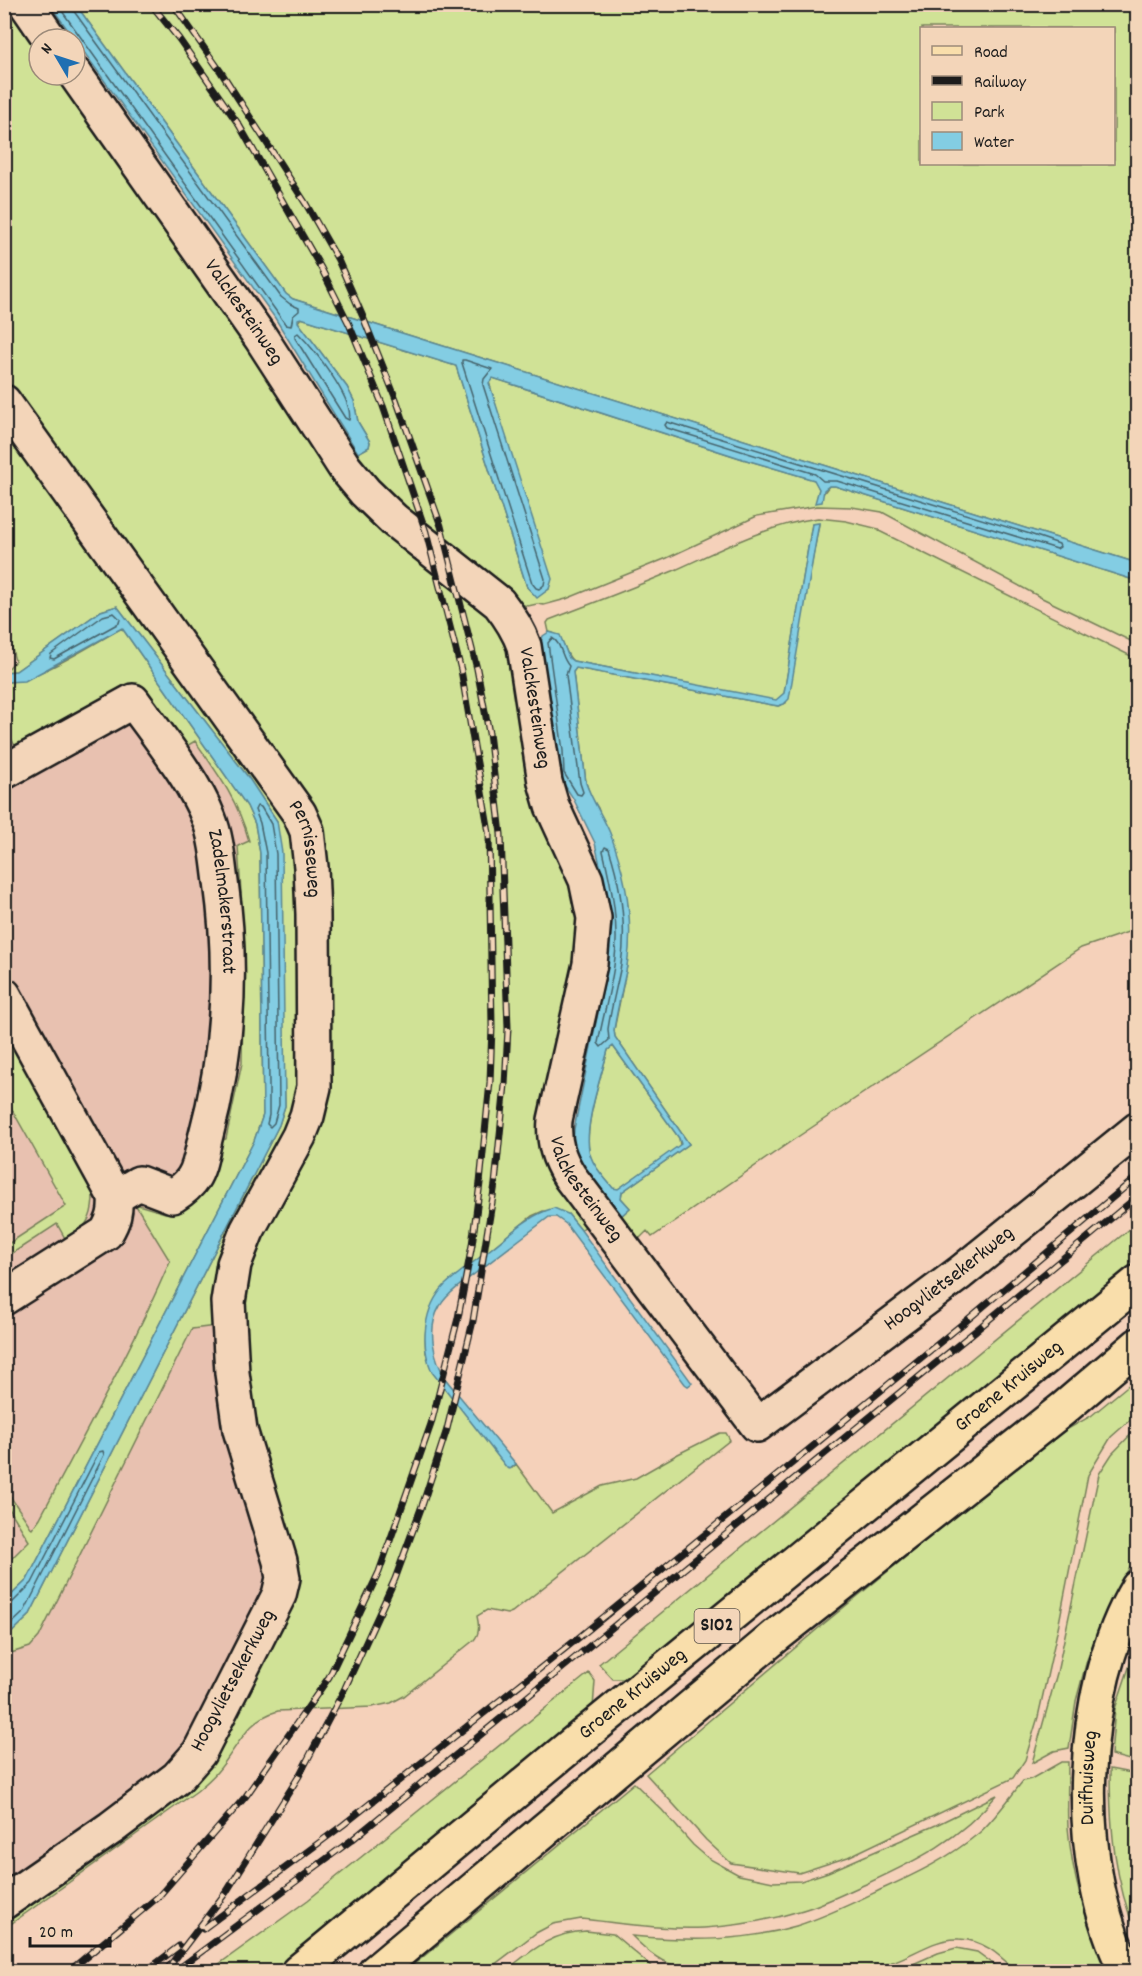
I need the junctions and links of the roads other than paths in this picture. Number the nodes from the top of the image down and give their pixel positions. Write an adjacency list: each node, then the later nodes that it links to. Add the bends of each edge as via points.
1 (26, 4): 2 (street)
2 (42, 27)
3 (84, 87): 13 (street, Valckesteinweg, via 261,338 345,468 394,520 499,603 519,631 545,782 586,880 594,918 590,964 555,1120 557,1150 570,1177)
4 (4, 402): 12 (street, Pernisseweg, via 299,813 307,831 313,914 314,1087 299,1136 247,1231 234,1264 228,1302)
5 (4, 772): 8 (street, Zadelmakerstraat, via 134,701 190,783 210,821 224,901 228,973 216,1100 195,1176 184,1189 173,1196 139,1182)
6 (4, 995): 8 (street)
7 (1137, 1129): 13 (street, Hoogvlietsekerkweg, via 960,1273)
8 (115, 1197): 10 (street, via 113,1222 106,1233)
9 (1137, 1282): 16 (main road, Groene Kruisweg / S102)
10 (4, 1298)
11 (1137, 1345): 17 (main road, S102, via 777,1635)
12 (232, 1372): 15 (street, Hoogvlietsekerkweg, via 240,1430 280,1561 283,1578 279,1595 199,1753 177,1778)
13 (757, 1425)
14 (1137, 1587): 18 (main road, Duifhuisweg, via 1111,1646 1094,1712 1089,1758 1090,1831 1097,1887 1118,1955)
15 (4, 1902)
16 (298, 1971)
17 (375, 1971)
18 (1127, 1971)

